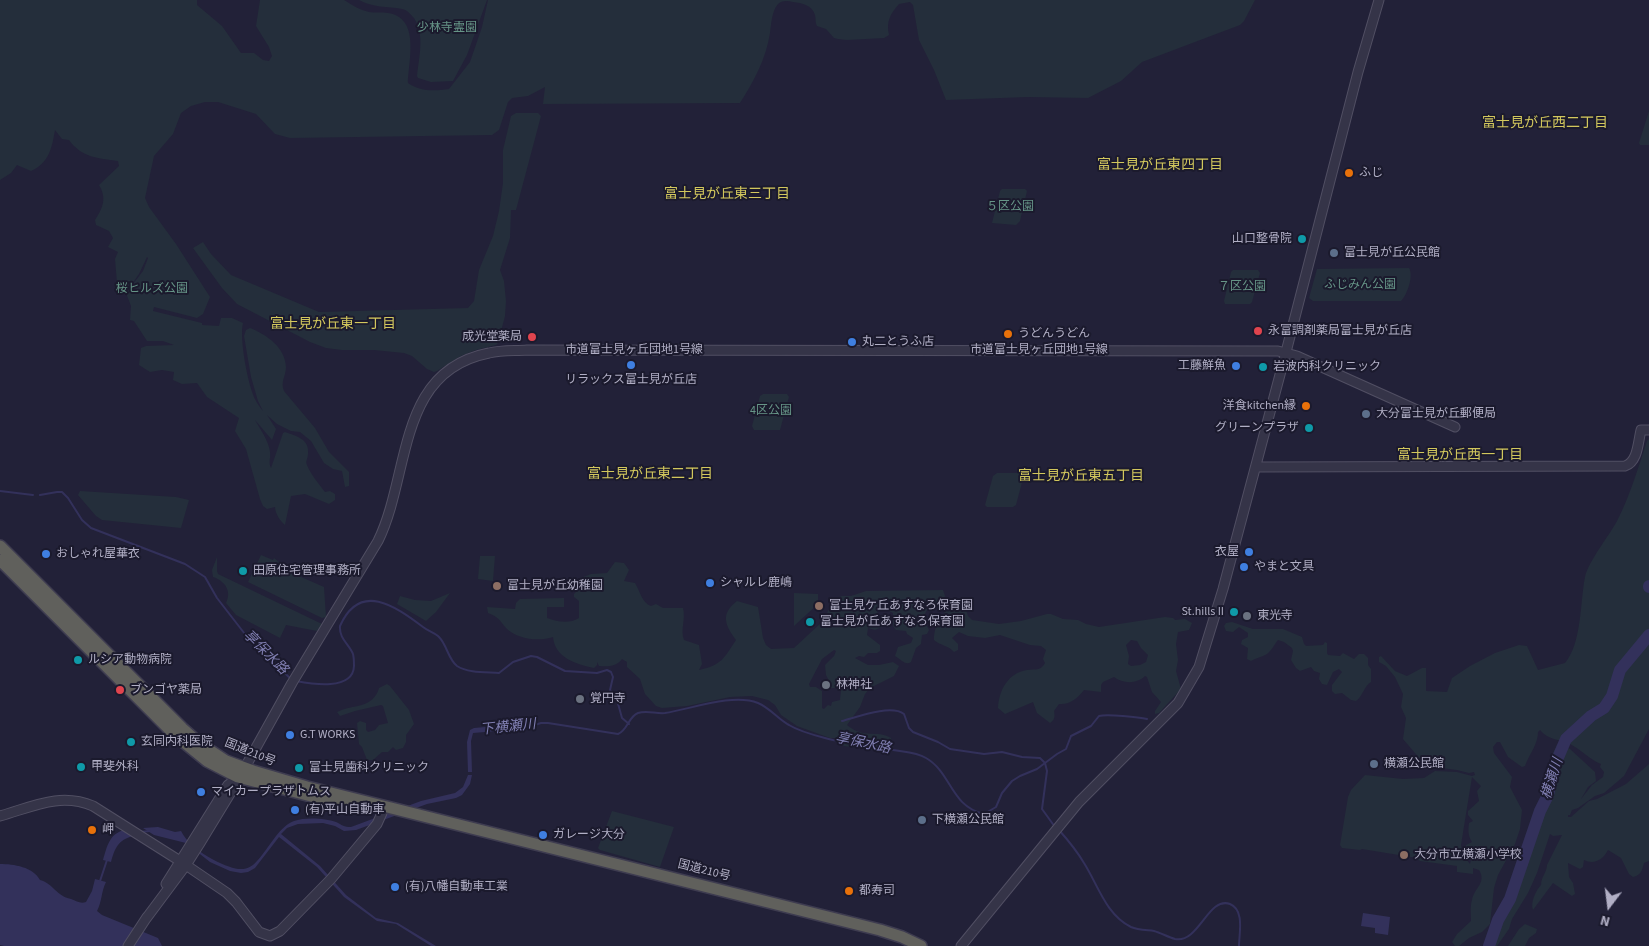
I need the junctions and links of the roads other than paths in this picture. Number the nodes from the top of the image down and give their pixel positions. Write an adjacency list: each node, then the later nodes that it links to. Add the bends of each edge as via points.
1 (1379, 0): 2 (street)
2 (1286, 352): 3 (street, 市道富士見ヶ丘団地1号線); 5 (street); 8 (street, 市道富士見ヶ丘団地1号線, via 527,350 498,351 474,357 439,378 420,403 380,536)
3 (1455, 427)
4 (1649, 430): 5 (street, via 1641,430 1633,460 1624,466)
5 (1256, 466): 15 (street, via 1206,648 1190,685 1168,714 1079,802)
6 (0, 546): 8 (highway, 国道210号, via 186,732)
7 (0, 560): 8 (highway, 国道210号, via 186,746 207,761)
8 (241, 773): 9 (highway, 国道210号, via 320,799); 11 (highway, 国道210号); 12 (street, 市道富士見ヶ丘団地1号線)
9 (382, 812): 11 (highway, 国道210号); 12 (street, via 377,824 331,879 272,936 259,932 230,896)
10 (0, 816): 12 (street, via 52,801 70,800 93,806)
11 (479, 829): 14 (highway, 国道210号, via 880,930)
12 (183, 863): 13 (street, 市道富士見ヶ丘団地1号線)
13 (128, 946)
14 (921, 946)
15 (961, 946)

